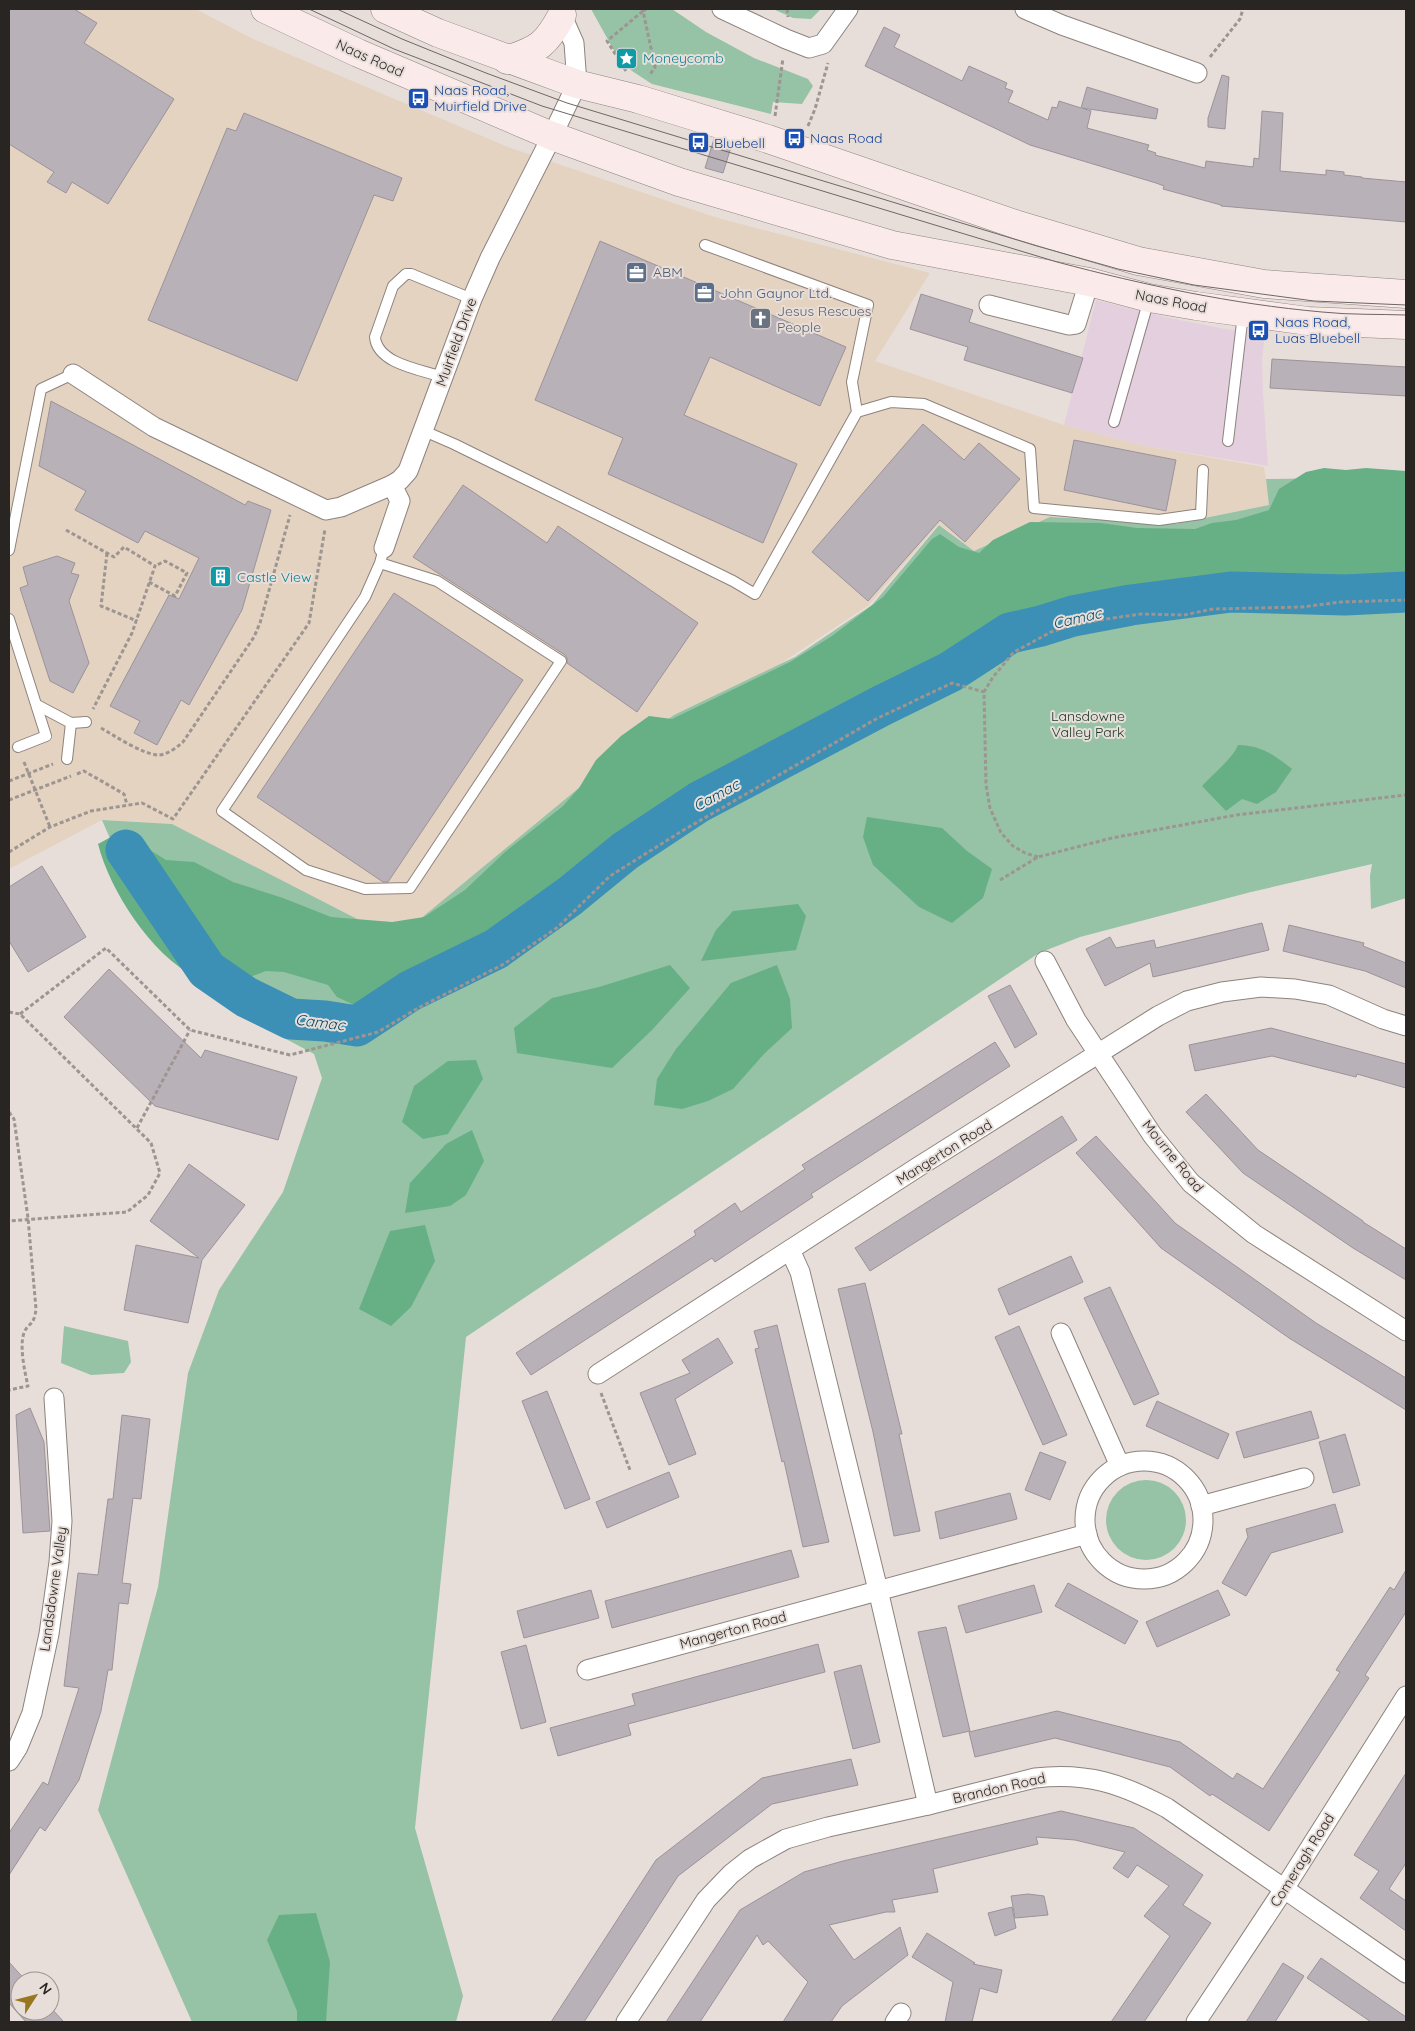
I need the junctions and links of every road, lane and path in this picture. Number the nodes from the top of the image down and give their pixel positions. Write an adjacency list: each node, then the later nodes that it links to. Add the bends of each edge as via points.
1 (264, 9): 17 (main road, Naas Road)
2 (385, 9): 12 (main road)
3 (722, 9): 10 (street)
4 (787, 9): 10 (path)
5 (848, 9): 11 (street)
6 (1025, 9): 14 (street)
7 (1243, 9): 14 (path, via 1240,19)
8 (644, 10): 13 (path, via 607,41); 15 (path, via 655,67)
9 (561, 12): 12 (main road, via 551,36 542,45); 16 (street, via 574,43)
10 (786, 39): 11 (street); 18 (path, via 775,119)
11 (816, 46): 19 (path, via 829,58 815,109)
12 (508, 60): 16 (main road)
13 (627, 73)
14 (1197, 73)
15 (646, 80)
16 (577, 84): 17 (street, Muirfield Drive); 18 (main road)
17 (552, 136): 21 (main road, Naas Road, via 679,182 892,245); 24 (street, Muirfield Drive)
18 (768, 138): 19 (main road)
19 (798, 148): 22 (main road, via 1018,225 1138,261 1264,284)
20 (705, 245): 30 (lane, via 868,305 852,382)
21 (1089, 282): 23 (main road, Naas Road); 25 (street, via 1076,324)
22 (1406, 294)
23 (1150, 298): 26 (main road, Naas Road); 31 (lane)
24 (472, 299): 29 (street, Muirfield Drive); 29 (lane, via 411,274 406,274 393,286 375,337 376,344 389,360)
25 (989, 305)
26 (1243, 313): 27 (main road, Naas Road, via 1308,321); 33 (lane)
27 (1406, 325)
28 (73, 374): 36 (street, via 154,427); 39 (lane, via 41,389)
29 (443, 377): 32 (street, Muirfield Drive)
30 (857, 412): 32 (lane, via 755,594 733,580); 34 (lane, via 891,402 924,404 1030,449 1034,508 1160,520 1201,514)
31 (1114, 422)
32 (424, 431): 35 (street, Muirfield Drive, via 408,471)
33 (1228, 441)
34 (1203, 470)
35 (392, 485): 36 (street, via 342,507 326,510); 41 (street, via 400,501)
36 (296, 495): 49 (path, via 254,637 182,742 160,755 148,753)
37 (326, 525): 58 (path, via 308,623 173,819 142,804)
38 (66, 530): 40 (path)
39 (9, 550)
40 (107, 553): 42 (path, via 114,557 124,547); 46 (path, via 101,606)
41 (382, 555): 41 (lane, via 437,581 560,661 410,888 365,889 306,870 222,811 365,597)
42 (155, 566): 43 (path); 43 (path, via 165,561 187,573 175,596)
43 (149, 582): 46 (path)
44 (1406, 600): 47 (path, via 1213,609 1184,615 1141,614 1073,625 1051,632 1014,652)
45 (9, 619): 48 (lane)
46 (136, 621): 49 (path)
47 (984, 692): 61 (path, via 986,785 990,808 1001,833 1013,846); 67 (path, via 952,683 876,719 610,876 558,927 504,964 378,1032 290,1055)
48 (37, 705): 50 (lane); 51 (lane, via 46,736)
49 (86, 722): 50 (lane)
50 (71, 723): 52 (lane)
51 (18, 748): 53 (path)
52 (67, 759): 53 (path)
53 (28, 774): 54 (path); 55 (path)
54 (9, 781)
55 (34, 790): 57 (path); 58 (path, via 84,771 124,794); 59 (path)
56 (1406, 795): 61 (path, via 1197,821)
57 (9, 800)
58 (127, 805): 59 (path, via 91,810)
59 (50, 827): 60 (path)
60 (9, 852)
61 (1038, 857): 62 (path)
62 (1000, 880)
63 (1045, 961): 68 (street, Mourne Road)
64 (9, 1012): 65 (path)
65 (20, 1014): 67 (path, via 106,948); 70 (path)
66 (1406, 1026): 68 (street, Mangerton Road, via 1328,995 1295,988 1262,988 1222,992 1187,1001)
67 (190, 1030): 70 (path)
68 (1098, 1054): 73 (street, Mangerton Road); 74 (street, Mourne Road, via 1153,1136 1205,1196 1254,1234)
69 (9, 1112): 71 (path, via 14,1119)
70 (137, 1128): 71 (path, via 151,1142 160,1173 148,1195 127,1212)
71 (28, 1218): 72 (path); 77 (path, via 36,1309 35,1320 24,1333 22,1350 28,1386)
72 (9, 1221)
73 (790, 1250): 76 (street, Mangerton Road); 84 (street, via 800,1272)
74 (1406, 1331)
75 (1061, 1333): 79 (street)
76 (598, 1374): 80 (path, via 602,1396)
77 (9, 1390)
78 (54, 1398): 87 (street, Landsdowne Valley, via 62,1521 49,1634 32,1713)
79 (1120, 1466): 82 (street, via 1145,1461 1170,1467 1190,1483); 83 (street, via 1098,1483 1091,1494 1085,1520)
80 (630, 1470)
81 (1304, 1478): 82 (street)
82 (1201, 1506): 83 (street, via 1203,1521 1196,1548 1177,1569 1158,1577 1137,1579 1111,1568 1096,1553)
83 (1087, 1534): 84 (street, Mangerton Road)
84 (878, 1590): 85 (street, Mangerton Road); 88 (street)
85 (587, 1670)
86 (1406, 1696): 89 (street, Comeragh Road)
87 (9, 1761)
88 (928, 1805): 89 (street, Brandon Road, via 1036,1778 1078,1777 1111,1783 1136,1791 1167,1808); 91 (street, Brandon Road, via 786,1839 750,1859 706,1900)
89 (1284, 1889): 90 (street, Brandon Road); 92 (street, Comeragh Road)
90 (1406, 1973)
91 (626, 2022)
92 (1196, 2022)

